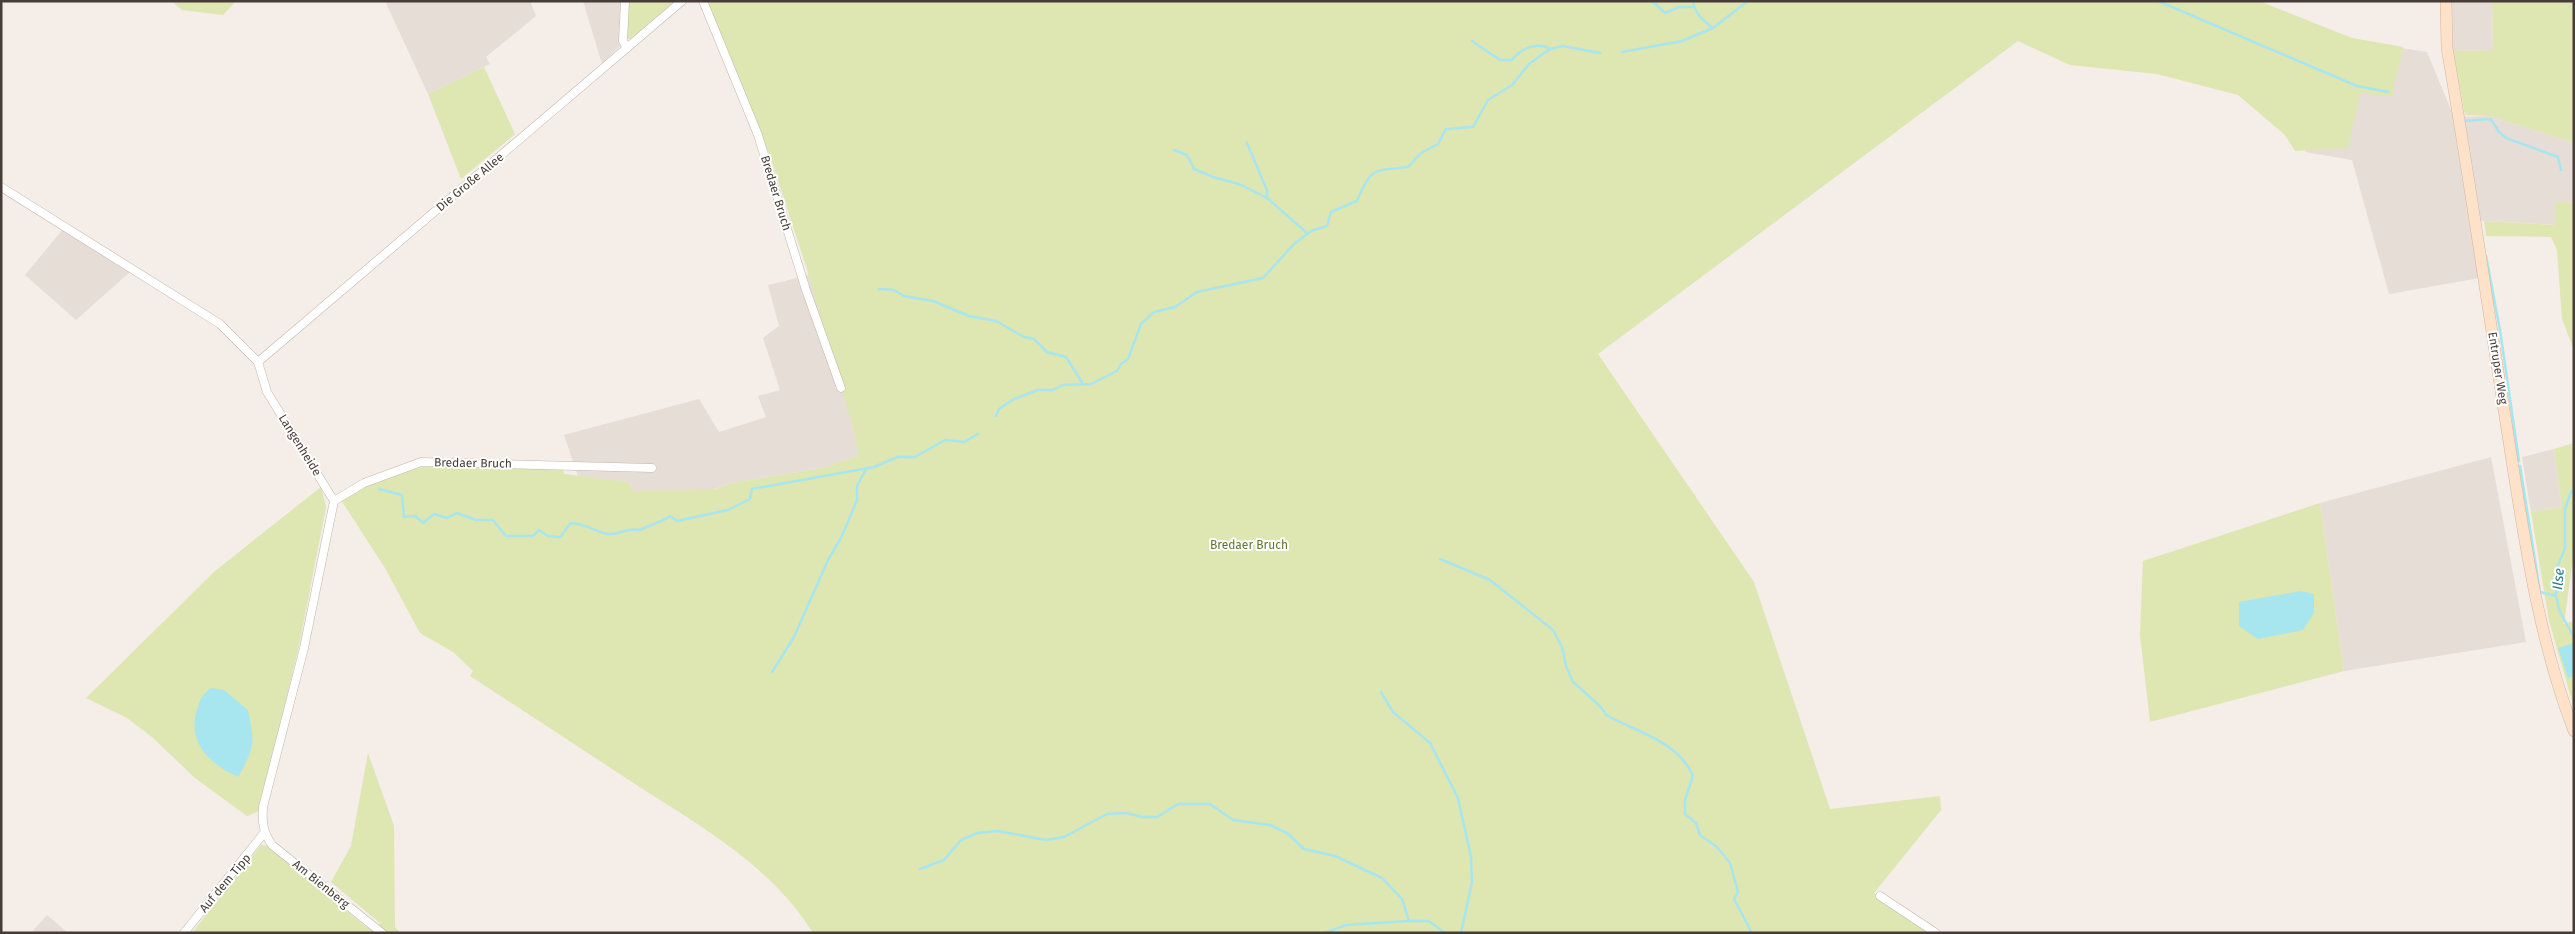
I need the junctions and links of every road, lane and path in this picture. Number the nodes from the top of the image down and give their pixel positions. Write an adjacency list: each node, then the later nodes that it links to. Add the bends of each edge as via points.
1 (625, 1): 5 (street, via 623,41)
2 (682, 1): 5 (street, Die Große Allee)
3 (703, 1): 8 (street, Bredaer Bruch, via 758,135 806,290)
4 (2446, 1): 11 (main road, Entruper Weg, via 2447,48 2516,487 2544,630 2560,695)
5 (627, 48): 7 (street, Die Große Allee)
6 (1, 187): 7 (street, Langenheide, via 220,324)
7 (258, 362): 10 (street, Langenheide, via 267,392)
8 (841, 388)
9 (652, 468): 10 (street, Bredaer Bruch, via 420,462 364,483)
10 (334, 501): 12 (street, via 304,648 263,807)
11 (2574, 731)
12 (264, 833): 14 (street, Auf dem Tipp); 15 (street, Am Bienberg, via 272,845)
13 (1880, 896): 16 (street)
14 (184, 933)
15 (382, 933)
16 (1936, 933)

